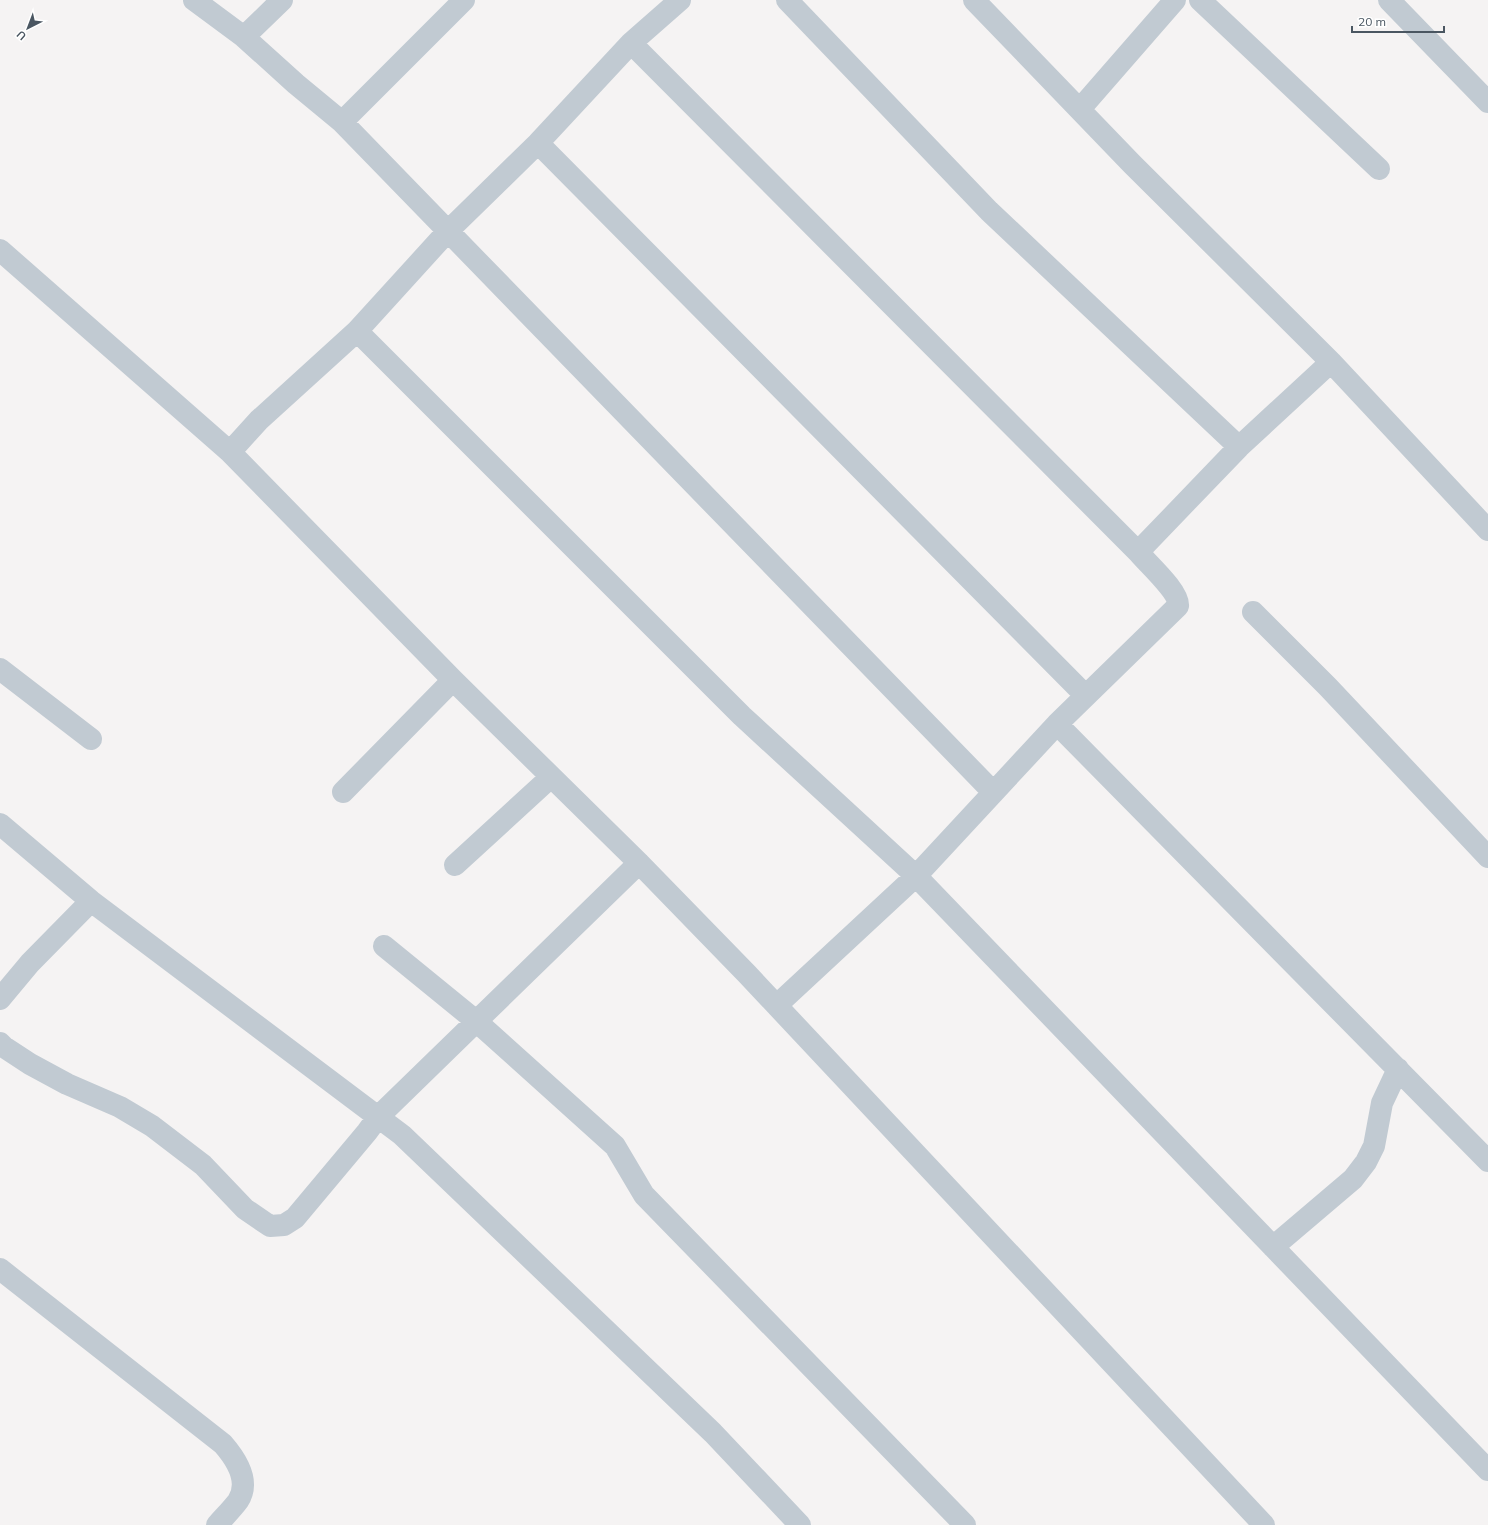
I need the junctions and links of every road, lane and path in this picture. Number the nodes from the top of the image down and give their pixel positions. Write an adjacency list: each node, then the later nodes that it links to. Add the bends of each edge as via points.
1 (194, 0): 10 (street)
2 (282, 0): 10 (street)
3 (464, 0): 14 (street)
4 (680, 0): 11 (street)
5 (787, 0): 21 (street, via 989,212)
6 (974, 0): 13 (street)
7 (1175, 0): 13 (street)
8 (1200, 0): 16 (street)
9 (1389, 0): 12 (street)
10 (244, 37): 14 (street)
11 (631, 43): 15 (street); 24 (street)
12 (1488, 102)
13 (1080, 109): 20 (street)
14 (342, 122): 17 (street)
15 (538, 143): 17 (street); 28 (street)
16 (1379, 169)
17 (448, 231): 19 (street); 33 (street)
18 (0, 250): 22 (street)
19 (357, 331): 22 (street, via 259,420); 38 (street, via 742,716)
20 (1331, 362): 21 (street); 23 (street)
21 (1239, 447): 24 (street)
22 (230, 452): 27 (street)
23 (1488, 530)
24 (1138, 552): 28 (street, via 1177,597 1178,606)
25 (1253, 612): 35 (street, via 1328,687)
26 (0, 669): 30 (street)
27 (453, 680): 31 (street); 32 (street)
28 (1086, 696): 29 (street)
29 (1056, 724): 33 (street); 45 (street)
30 (91, 739)
31 (551, 777): 36 (street); 37 (street)
32 (343, 792)
33 (994, 792): 38 (street)
34 (0, 824): 39 (street)
35 (1488, 857)
36 (639, 863): 42 (street); 43 (street)
37 (455, 865)
38 (916, 876): 42 (street); 48 (street)
39 (91, 901): 41 (street, via 30,963); 46 (street)
40 (384, 946): 43 (street)
41 (0, 999)
42 (777, 1006): 54 (street)
43 (476, 1021): 46 (street); 53 (street, via 615,1146 644,1196)
44 (0, 1043): 46 (street, via 30,1064 67,1084 120,1107 152,1126 203,1165 245,1209 270,1226 284,1225 295,1218)
45 (1398, 1069): 47 (street); 48 (street, via 1382,1103 1374,1146 1366,1162 1353,1180)
46 (378, 1117): 52 (street, via 408,1140 679,1400)
47 (1488, 1161)
48 (1273, 1247): 50 (street)
49 (0, 1268): 51 (street, via 223,1444 233,1456 244,1483 239,1500)
50 (1488, 1470)
51 (217, 1525)
52 (800, 1525)
53 (965, 1525)
54 (1264, 1525)

